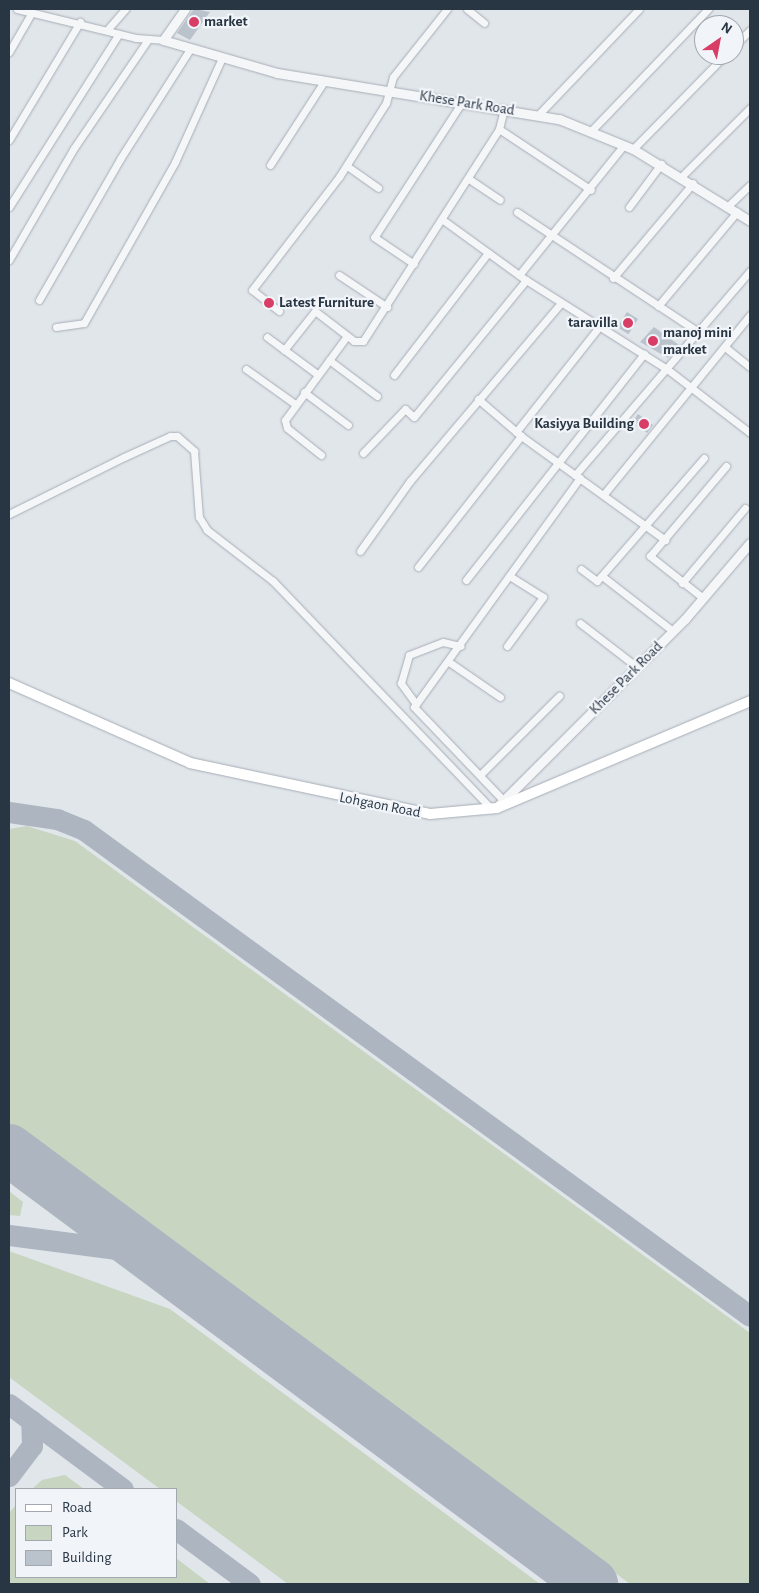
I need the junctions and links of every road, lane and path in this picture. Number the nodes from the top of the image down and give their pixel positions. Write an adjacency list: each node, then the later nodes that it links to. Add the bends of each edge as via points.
1 (17, 9): 9 (street)
2 (125, 9): 12 (street)
3 (185, 9): 14 (street)
4 (447, 9): 21 (street, via 394,78)
5 (466, 9): 11 (street)
6 (639, 9): 25 (street)
7 (708, 9): 27 (street)
8 (43, 11): 9 (street); 10 (street)
9 (32, 12): 17 (street)
10 (80, 22): 12 (street); 28 (street)
11 (484, 23)
12 (107, 30): 13 (street)
13 (119, 34): 15 (street); 41 (street)
14 (163, 40): 15 (street); 16 (street, Khese Park Road)
15 (147, 41): 49 (street, via 74,148)
16 (190, 49): 18 (street, Khese Park Road); 56 (street, via 120,159)
17 (9, 52)
18 (221, 60): 20 (street, Khese Park Road); 62 (street, via 175,162 84,323)
19 (715, 65): 29 (street)
20 (325, 80): 21 (street, Khese Park Road); 31 (street)
21 (390, 90): 22 (street, Khese Park Road); 32 (street, via 386,103)
22 (462, 102): 24 (street, Khese Park Road); 50 (street, via 375,236)
23 (750, 108): 33 (street)
24 (504, 110): 25 (street, Khese Park Road); 26 (street)
25 (539, 114): 27 (street, Khese Park Road)
26 (499, 129): 34 (street); 38 (street)
27 (592, 130): 29 (street, Khese Park Road)
28 (9, 140)
29 (629, 147): 30 (street, Khese Park Road); 38 (street)
30 (661, 164): 33 (street, Khese Park Road); 42 (street)
31 (270, 165)
32 (347, 166): 37 (street); 60 (street, via 252,290)
33 (681, 177): 35 (street, Khese Park Road)
34 (469, 178): 39 (street); 45 (street)
35 (693, 183): 40 (street, Khese Park Road); 54 (street)
36 (750, 185): 40 (street)
37 (378, 188)
38 (591, 190): 47 (street)
39 (500, 200)
40 (728, 206): 44 (street, Khese Park Road)
41 (9, 207)
42 (628, 207)
43 (517, 212): 47 (street)
44 (737, 212): 46 (street, Khese Park Road); 58 (street)
45 (443, 220): 48 (street); 50 (street)
46 (750, 221)
47 (552, 238): 53 (street); 54 (street)
48 (488, 253): 53 (street); 75 (street)
49 (9, 260)
50 (414, 264): 59 (street)
51 (750, 271): 64 (street)
52 (339, 275): 59 (street)
53 (520, 275): 55 (street)
54 (614, 278): 58 (street)
55 (526, 280): 57 (street); 84 (street, via 414,417 405,409)
56 (40, 300)
57 (561, 303): 63 (street); 79 (street)
58 (658, 306): 64 (street)
59 (387, 308): 65 (street, via 363,341)
60 (279, 311)
61 (750, 316): 67 (street)
62 (56, 327)
63 (600, 327): 69 (street); 83 (street)
64 (698, 332): 73 (street)
65 (347, 336): 68 (street, via 315,311); 70 (street)
66 (267, 337): 68 (street)
67 (724, 347): 71 (street); 76 (street)
68 (284, 350): 74 (street)
69 (644, 354): 73 (street); 87 (street)
70 (329, 360): 74 (street); 78 (street)
71 (750, 367)
72 (246, 368): 80 (street)
73 (667, 369): 76 (street); 89 (street)
74 (317, 374): 77 (street)
75 (394, 374)
76 (692, 387): 82 (street); 90 (street)
77 (304, 392): 80 (street); 81 (street)
78 (377, 396)
79 (478, 399): 83 (street); 96 (street, via 384,514)
80 (295, 404): 85 (street, via 285,425)
81 (348, 426)
82 (750, 433)
83 (519, 434): 87 (street); 97 (street)
84 (364, 453)
85 (321, 455)
86 (704, 458): 93 (street)
87 (558, 462): 89 (street); 101 (street)
88 (726, 466): 94 (street)
89 (578, 476): 90 (street); 99 (street)
90 (604, 494): 93 (street)
91 (745, 508): 102 (street)
92 (9, 514): 116 (street, via 124,457 176,436 194,452 199,517 207,530 274,581)
93 (647, 525): 94 (street); 100 (street)
94 (666, 540): 102 (street, via 650,556)
95 (750, 543): 103 (street, Khese Park Road)
96 (360, 551)
97 (418, 567)
98 (581, 569): 100 (street, via 597,581)
99 (510, 576): 106 (street); 107 (street, via 543,597)
100 (602, 576): 105 (street)
101 (466, 580)
102 (682, 583): 103 (street)
103 (703, 598): 105 (street, Khese Park Road)
104 (580, 622): 109 (street)
105 (673, 630): 109 (street, Khese Park Road)
106 (461, 646): 108 (street); 114 (street, via 443,642 409,654 401,683)
107 (507, 646)
108 (449, 662): 112 (street); 114 (street)
109 (638, 667): 116 (street, Khese Park Road)
110 (9, 684): 116 (main road, Lohgaon Road, via 167,754 215,770 410,812 458,814)
111 (559, 696): 115 (street)
112 (500, 697)
113 (750, 701): 116 (main road, Lohgaon Road)
114 (416, 704): 115 (street, via 415,710)
115 (480, 775): 116 (street)
116 (498, 805)

